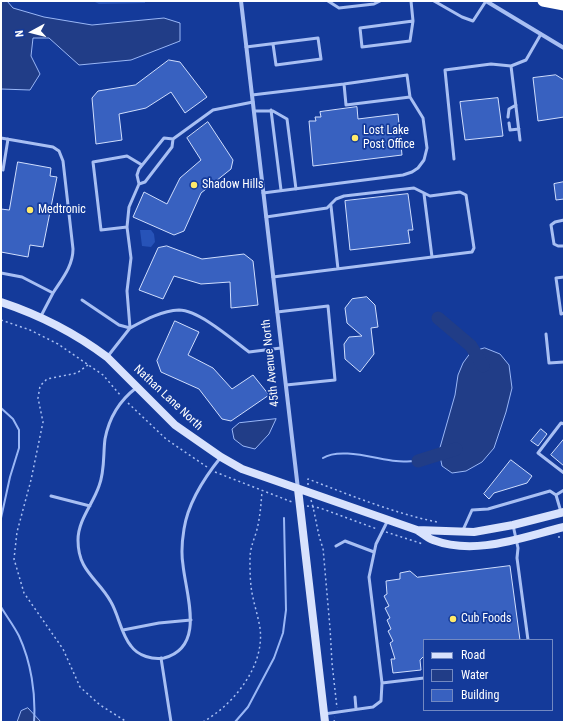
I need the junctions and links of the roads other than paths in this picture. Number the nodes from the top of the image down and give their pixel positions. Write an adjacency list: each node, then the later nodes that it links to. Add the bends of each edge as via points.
1 (241, 1): 12 (street, 45th Avenue North)
2 (328, 1): 3 (lane, via 339,8)
3 (380, 1)
4 (411, 1): 9 (lane)
5 (434, 1): 6 (lane, via 473,21)
6 (486, 1): 10 (street)
7 (543, 1): 8 (highway)
8 (564, 5)
9 (412, 21): 9 (lane, via 360,28 362,47 410,41)
10 (541, 34): 13 (street); 14 (lane, via 526,60)
11 (273, 44): 11 (lane, via 318,38 321,59 276,65); 12 (lane)
12 (246, 47): 16 (street, 45th Avenue North)
13 (564, 48)
14 (511, 66): 19 (lane); 29 (lane, via 491,64 445,70)
15 (344, 84): 16 (lane); 17 (lane, via 346,105); 17 (lane, via 407,75)
16 (252, 95): 18 (street, 45th Avenue North)
17 (410, 97): 33 (lane, via 423,118 427,148 424,160 418,168 403,175)
18 (253, 102): 21 (street, 45th Avenue North); 26 (lane, via 213,110)
19 (516, 105): 22 (lane, via 509,109); 24 (lane)
20 (271, 110): 21 (lane); 33 (lane, via 282,115 288,124); 34 (lane)
21 (254, 111): 35 (street, 45th Avenue North)
22 (508, 117)
23 (509, 123): 24 (lane, via 510,130)
24 (519, 129): 28 (lane)
25 (1, 138): 27 (lane)
26 (173, 139): 30 (lane, via 164,138); 32 (lane, via 172,147 146,182)
27 (8, 140): 31 (lane); 47 (lane, via 53,147 59,151 63,161 73,258)
28 (520, 140)
29 (454, 159)
30 (142, 165): 32 (lane, via 137,175); 40 (lane, via 127,156 93,162 102,230)
31 (1, 170)
32 (139, 184): 40 (lane, via 129,207)
33 (296, 189): 34 (lane)
34 (281, 190): 35 (lane)
35 (263, 192): 38 (street, 45th Avenue North)
36 (424, 194): 37 (lane, via 414,188 344,196 336,199); 42 (lane); 42 (lane, via 430,196 460,192 466,195 473,241 472,252)
37 (331, 206): 38 (lane); 43 (lane)
38 (266, 217): 45 (street, 45th Avenue North)
39 (564, 220): 41 (lane, via 551,225 554,244)
40 (127, 227): 55 (lane, via 131,258 127,291)
41 (564, 246)
42 (432, 257): 43 (lane)
43 (338, 269): 45 (lane)
44 (1, 273): 47 (lane, via 22,277)
45 (273, 277): 52 (street, 45th Avenue North)
46 (564, 277): 48 (lane, via 556,278)
47 (53, 293): 54 (lane)
48 (559, 294): 50 (lane); 53 (lane)
49 (82, 300): 55 (lane, via 119,325)
50 (564, 300)
51 (1, 302): 54 (street, Nathan Lane North)
52 (278, 312): 57 (street, 45th Avenue North); 60 (lane, via 328,306 335,380)
53 (563, 314)
54 (41, 316): 58 (street, Nathan Lane North)
55 (130, 328): 57 (lane, via 157,315 180,310 194,314 249,352); 58 (lane)
56 (546, 334): 59 (lane, via 549,363)
57 (282, 348): 60 (street, 45th Avenue North)
58 (107, 357): 61 (street, Nathan Lane North)
59 (564, 362)
60 (286, 385): 65 (street, 45th Avenue North)
61 (137, 387): 63 (street, Nathan Lane North, via 175,425); 69 (lane, via 124,399 111,418 105,438 100,486)
62 (564, 424): 64 (lane, via 561,423 538,453)
63 (221, 457): 65 (street, Nathan Lane North, via 242,469); 79 (lane, via 190,506 182,540 182,564)
64 (564, 473)
65 (298, 489): 71 (street, Nathan Lane North); 87 (street, 45th Avenue North)
66 (564, 490): 67 (lane)
67 (556, 495): 70 (lane); 75 (lane, via 550,491 488,509 472,510)
68 (51, 496): 69 (lane)
69 (90, 506): 80 (lane, via 79,530 81,557 86,571 112,602)
70 (563, 512): 72 (street, Nathan Lane North)
71 (388, 520): 74 (street, Nathan Lane North); 78 (lane)
72 (513, 525): 75 (street, Nathan Lane North); 76 (lane)
73 (564, 527): 76 (street, Nathan Lane North)
74 (417, 530): 75 (street, Nathan Lane North); 76 (street, Nathan Lane North, via 432,540 460,545 478,546)
75 (462, 532)
76 (517, 540): 81 (lane)
77 (336, 546): 78 (lane, via 345,541)
78 (374, 552): 84 (lane, via 369,577)
79 (191, 620): 80 (lane); 82 (lane, via 188,639 182,648)
80 (123, 630): 82 (lane, via 131,647 146,656)
81 (528, 639)
82 (161, 658): 88 (lane)
83 (423, 678): 84 (lane)
84 (382, 683): 86 (lane, via 381,701 373,707)
85 (355, 697): 86 (lane)
86 (356, 709): 87 (lane, via 337,712)
87 (325, 718)
88 (171, 722)

